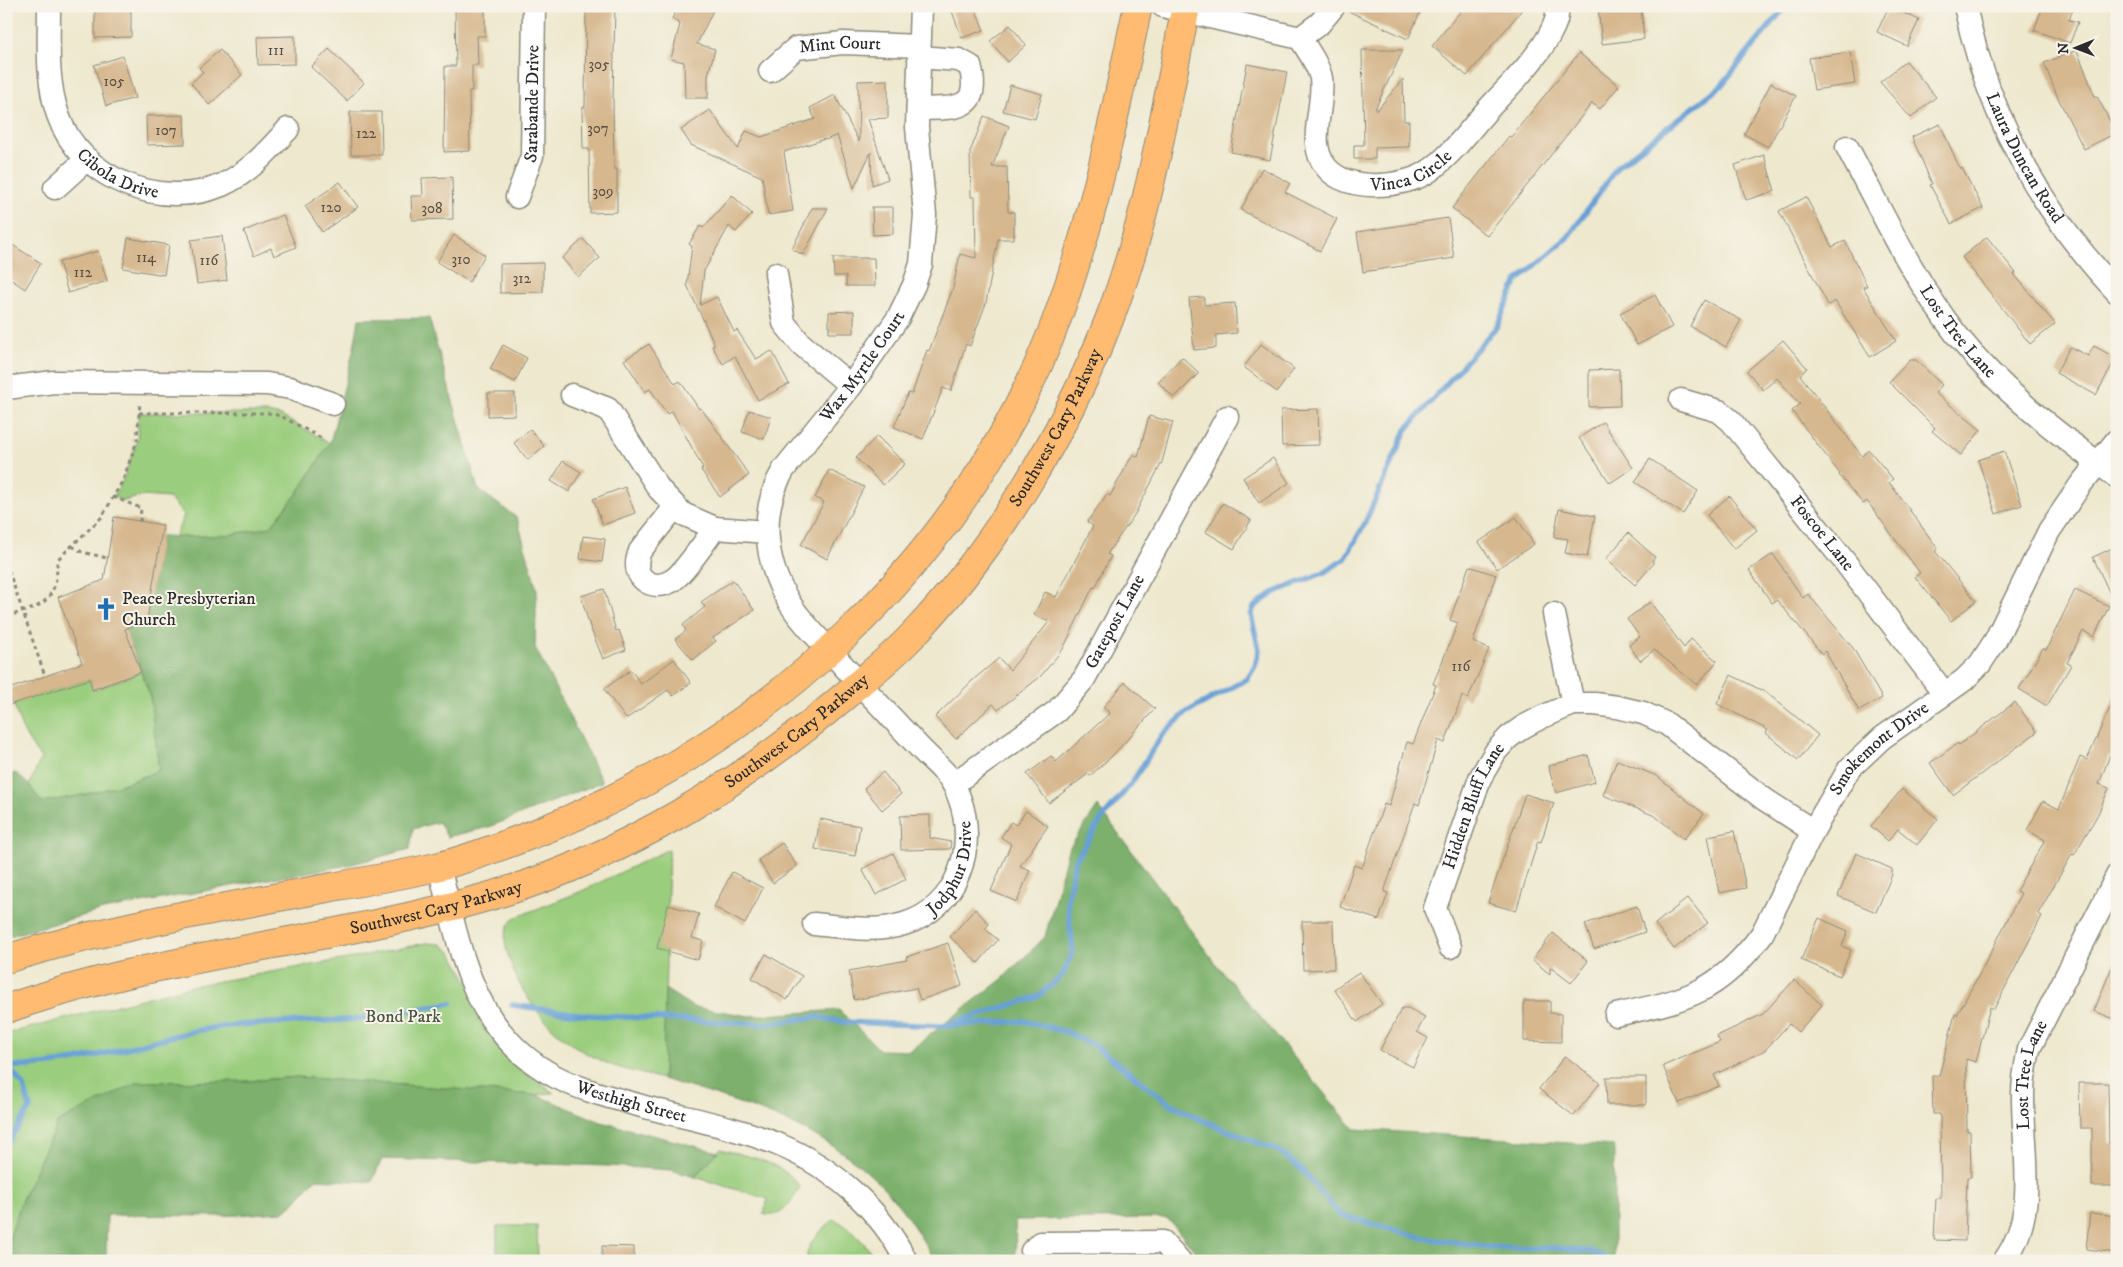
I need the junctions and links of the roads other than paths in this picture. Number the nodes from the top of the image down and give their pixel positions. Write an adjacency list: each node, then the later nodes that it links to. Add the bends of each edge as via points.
1 (49, 6): 15 (street, Cibola Drive, via 52,91 59,117)
2 (534, 6): 17 (street, Sarabande Drive, via 532,156)
3 (921, 6): 10 (street, Wax Myrtle Court)
4 (1138, 6): 33 (main road, via 1102,174 1078,260 1032,376 987,462 932,541)
5 (1334, 6): 9 (street, via 1320,23)
6 (1557, 6): 9 (street, Vinca Circle, via 1553,29 1532,59 1450,153 1428,172 1409,181 1389,185 1354,183 1339,178 1326,167 1318,150 1322,105 1320,78 1314,60)
7 (1965, 6): 19 (street, Laura Duncan Road, via 1973,41 2004,129 2028,174 2071,239)
8 (1178, 8): 9 (street); 34 (main road, Southwest Cary Parkway, via 1151,175 1109,320 1073,401 1024,490 955,587 910,639)
9 (1300, 38)
10 (919, 51): 11 (street, Mint Court, via 843,43 796,48); 12 (street, Wax Myrtle Court); 12 (street, Mint Court, via 959,60 970,66 974,81 966,103 958,108)
11 (770, 71)
12 (918, 109): 20 (street, Wax Myrtle Court, via 925,215 921,264 898,318)
13 (288, 129): 15 (street, Cibola Drive, via 260,160 242,173 222,185 199,191 156,193 133,187 104,174)
14 (1847, 147): 27 (street, Lost Tree Lane, via 1916,273 1955,333 2006,389)
15 (87, 159): 16 (street)
16 (55, 188)
17 (517, 197)
18 (776, 274): 20 (street, via 784,323 800,344)
19 (2117, 292)
20 (851, 386): 31 (street, Wax Myrtle Court, via 777,480)
21 (6, 388): 24 (street, via 54,382 267,384 290,388)
22 (572, 395): 29 (street, via 608,409)
23 (1681, 400): 35 (street, Foscoe Lane, via 1719,411 1731,421 1839,554)
24 (333, 404)
25 (1227, 417): 37 (street, Gatepost Lane, via 1084,679 1057,711)
26 (2117, 440): 27 (street, Smokemont Drive)
27 (2098, 463): 28 (street, Lost Tree Lane); 35 (street, Smokemont Drive, via 2049,531 1995,641 1980,664)
28 (2117, 477)
29 (675, 507): 30 (street); 30 (street, via 637,559 643,580 652,585 674,580)
30 (715, 528): 31 (street)
31 (767, 532): 33 (street, Wax Myrtle Court, via 771,561 781,589 795,611)
32 (1554, 614): 36 (street)
33 (830, 651): 34 (street, Wax Myrtle Court); 39 (main road, via 710,743 629,792 580,816)
34 (859, 683): 37 (street, Jodphur Drive); 42 (main road, Southwest Cary Parkway, via 764,759 661,824 585,862 538,881)
35 (1944, 693): 38 (street, Smokemont Drive, via 1867,750 1849,770)
36 (1573, 704): 38 (street, Hidden Bluff Lane, via 1617,707 1643,713 1667,724 1764,799); 44 (street, Hidden Bluff Lane, via 1529,723 1509,737 1496,751 1480,778 1435,908)
37 (954, 784): 43 (street, Jodphur Drive, via 964,809 967,846 956,880 936,906 905,924 883,928)
38 (1813, 831): 47 (street, Smokemont Drive, via 1762,934 1737,964 1714,984 1692,996)
39 (439, 867): 42 (street, Westhigh Street); 45 (main road, via 129,926)
40 (2117, 876): 41 (street, Lost Tree Lane)
41 (2111, 903): 51 (street, Lost Tree Lane, via 2030,1049 2022,1093 2026,1180 2024,1219)
42 (450, 907): 46 (main road, Southwest Cary Parkway, via 134,973); 49 (street, Westhigh Street, via 469,974 484,1008 514,1047 528,1059 545,1072 587,1091 725,1128 776,1144 810,1160 867,1206)
43 (814, 924)
44 (1450, 947)
45 (6, 959)
46 (6, 1009)
47 (1616, 1015)
48 (1032, 1251): 50 (street, via 1040,1243 1163,1242)
49 (906, 1261)
50 (1180, 1261)
51 (2004, 1261)

